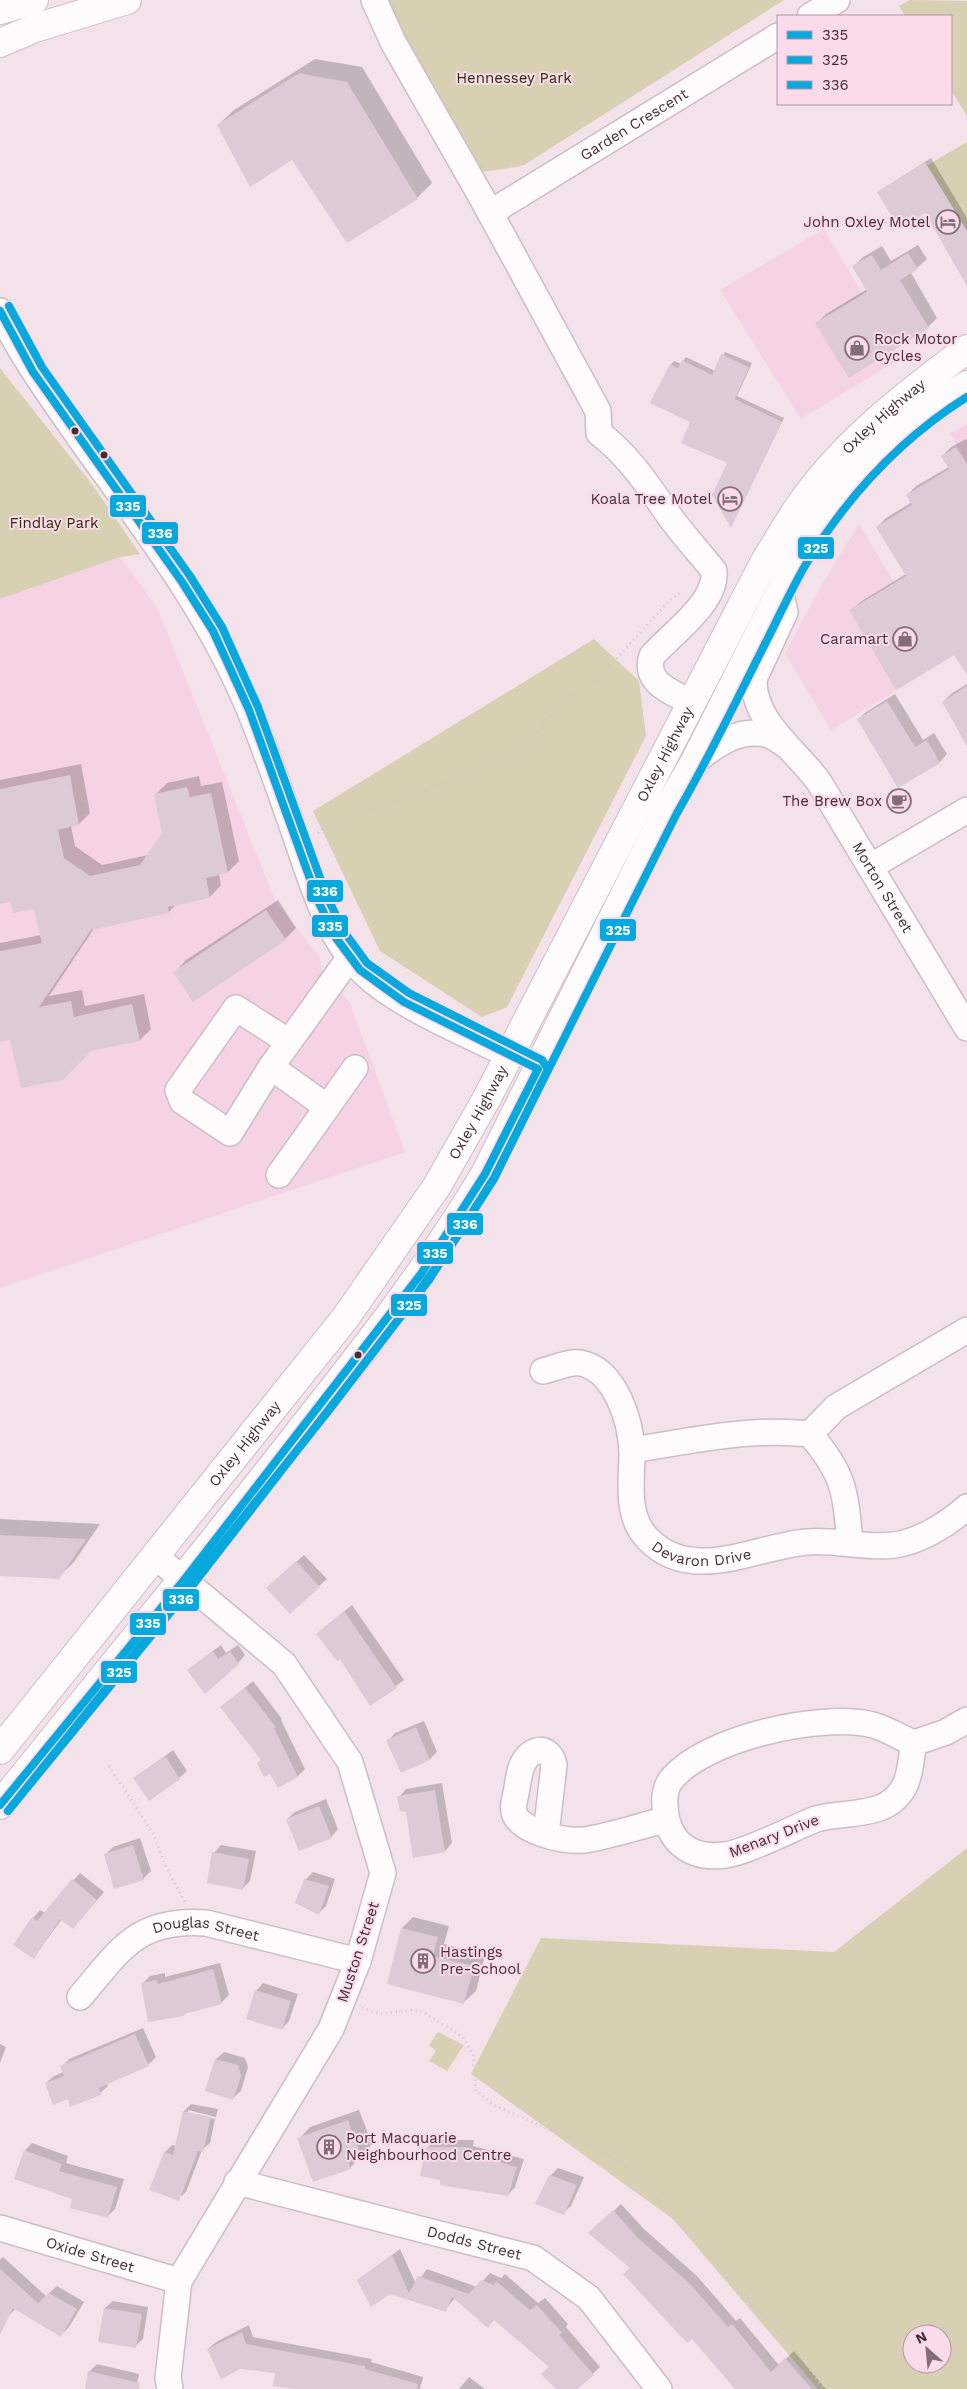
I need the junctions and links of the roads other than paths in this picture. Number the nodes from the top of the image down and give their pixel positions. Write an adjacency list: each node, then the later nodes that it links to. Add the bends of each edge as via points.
1 (34, 0): 5 (main road)
2 (127, 0): 8 (main road, via 35,28)
3 (374, 0): 9 (street, via 393,42)
4 (837, 0): 6 (street)
5 (0, 10)
6 (812, 15)
7 (777, 37): 9 (street, Garden Crescent)
8 (0, 43)
9 (490, 213): 14 (street, via 598,411 599,433 635,466 714,571 711,592 702,605 652,656 648,666 651,676 660,684)
10 (0, 311): 19 (street, via 33,372 182,582 213,631 249,710 318,901 336,938)
11 (967, 349): 14 (main road, Oxley Highway, via 861,435 799,506 764,563)
12 (967, 385): 13 (main road, Oxley Highway, via 916,419 851,485 813,534)
13 (781, 594): 15 (street, Morton Street, via 785,612 754,679 754,692 770,725); 16 (main road, Oxley Highway)
14 (692, 703): 22 (main road, Oxley Highway)
15 (792, 749): 16 (street, Morton Street, via 769,735 749,733 726,739); 18 (street, Morton Street, via 819,782)
16 (694, 763): 25 (main road, Oxley Highway, via 664,816)
17 (967, 810): 18 (street)
18 (870, 867): 20 (street, Morton Street)
19 (350, 957): 21 (street); 22 (street, via 360,970 404,1002)
20 (967, 1028)
21 (289, 1042): 23 (street); 23 (street, via 236,1008 178,1090 182,1101 230,1133)
22 (509, 1055): 25 (main road); 34 (main road, Oxley Highway, via 450,1165 409,1229 346,1317)
23 (271, 1067): 26 (street)
24 (355, 1068): 26 (street)
25 (538, 1069): 35 (main road, Oxley Highway, via 485,1174 421,1274)
26 (327, 1107): 27 (street)
27 (279, 1175)
28 (967, 1330): 30 (street, via 836,1407)
29 (543, 1371): 31 (street, Devaron Drive, via 578,1362 595,1368 617,1394 625,1414)
30 (810, 1434): 31 (street, via 784,1431 736,1433); 33 (street, via 841,1479 846,1494)
31 (632, 1450): 33 (street, Devaron Drive, via 630,1492 640,1527 646,1538 674,1557 713,1561 808,1542)
32 (967, 1507): 33 (street, Devaron Drive, via 930,1532 893,1546)
33 (850, 1543)
34 (155, 1556): 35 (street, Muston Street); 38 (main road, Oxley Highway)
35 (184, 1580): 39 (main road, Oxley Highway); 42 (street, Muston Street, via 284,1664 350,1762 383,1873)
36 (967, 1720): 37 (street, via 946,1732)
37 (914, 1743): 40 (street, via 872,1725 840,1722 805,1724 756,1733 707,1753 682,1768 669,1781 664,1798); 40 (street, Menary Drive, via 906,1783 898,1796 870,1812 816,1818 725,1855 701,1855 683,1846)
38 (0, 1750)
39 (0, 1805)
40 (665, 1820): 41 (street, via 583,1840)
41 (546, 1834)
42 (358, 1961): 43 (street, Douglas Street, via 196,1923 170,1924 148,1930 125,1944); 44 (street, Muston Street, via 331,2029)
43 (80, 1997)
44 (237, 2182): 46 (street, Muston Street); 48 (street, Dodds Street, via 533,2258 588,2298)
45 (0, 2228): 46 (street, Oxide Street)
46 (179, 2281): 47 (street, Muston Street, via 168,2378)
47 (170, 2389)
48 (659, 2389)

